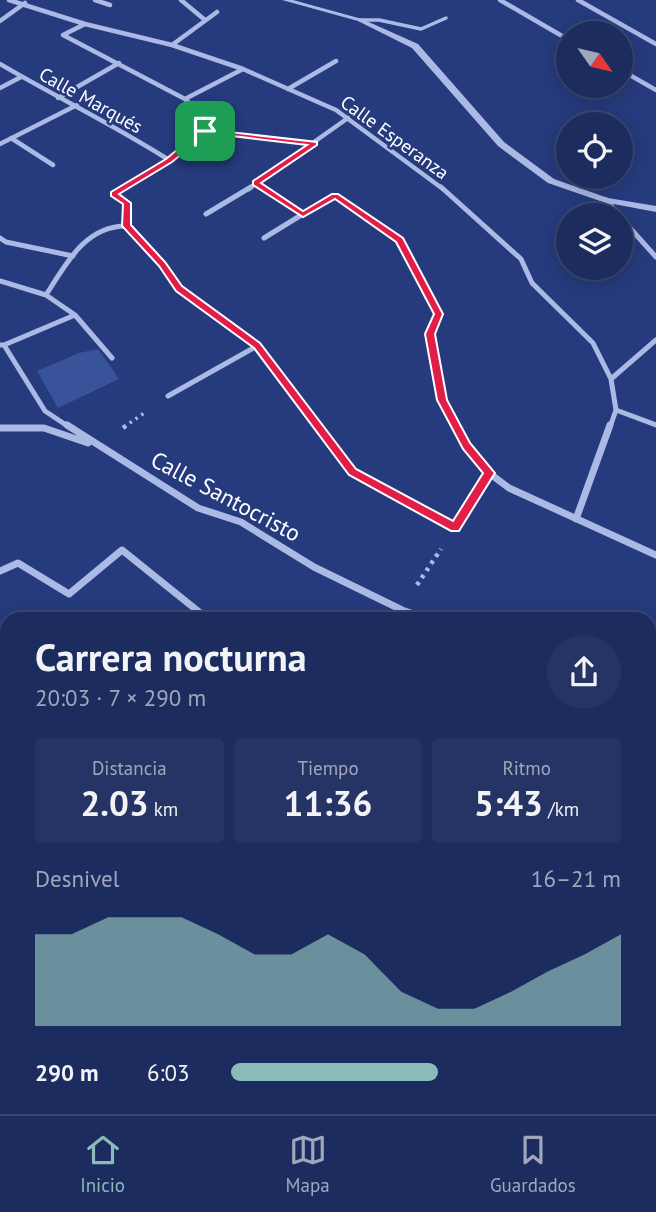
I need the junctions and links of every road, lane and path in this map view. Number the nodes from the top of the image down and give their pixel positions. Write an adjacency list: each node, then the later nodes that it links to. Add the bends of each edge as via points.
1 (9, 0): 7 (street, Calle Esperanza)
2 (95, 0): 8 (street)
3 (181, 0): 11 (street)
4 (285, 0): 12 (street)
5 (500, 0): 15 (street)
6 (578, 0): 16 (street)
7 (25, 3): 13 (street); 14 (street, Calle Esperanza)
8 (110, 5)
9 (217, 12): 11 (street)
10 (446, 18): 12 (lane, via 421,29)
11 (205, 20): 17 (street)
12 (360, 20): 38 (street, via 415,46 501,144 551,181)
13 (0, 21)
14 (85, 24): 17 (street, Calle Esperanza); 20 (street, via 63,35)
15 (556, 32)
16 (656, 44)
17 (172, 46): 21 (street, Calle Esperanza)
18 (336, 61): 25 (street)
19 (0, 64): 22 (street, Calle Marqués)
20 (119, 64): 27 (street); 28 (street)
21 (243, 69): 25 (street, Calle Esperanza); 28 (street)
22 (21, 77): 24 (street); 27 (street, Calle Marqués)
23 (634, 77): 26 (street)
24 (0, 88)
25 (288, 89): 30 (street, Calle Esperanza)
26 (656, 90)
27 (58, 99): 29 (street, Calle Marqués)
28 (185, 99): 31 (street, via 194,107 191,124)
29 (78, 104): 32 (street); 35 (street, Calle Marqués)
30 (348, 118): 34 (street); 56 (street, Calle Esperanza, via 430,177 521,260 532,283 593,343)
31 (205, 131): 34 (path); 35 (street)
32 (11, 138): 33 (street); 36 (street)
33 (0, 144)
34 (314, 144): 37 (street)
35 (169, 160): 43 (street, via 114,194 127,203)
36 (53, 165)
37 (256, 183): 41 (street); 42 (street)
38 (606, 200): 39 (street); 40 (street)
39 (608, 203)
40 (656, 209)
41 (206, 214)
42 (303, 214): 46 (street); 62 (street, via 335,195 400,240 439,314 430,334 442,400 466,446)
43 (126, 226): 47 (street, via 114,224 99,230); 54 (street, via 179,288)
44 (633, 231): 48 (street)
45 (0, 238): 47 (street)
46 (264, 238)
47 (73, 256): 50 (street)
48 (656, 257)
49 (0, 281): 50 (street)
50 (46, 295): 51 (street)
51 (75, 314): 53 (street); 55 (street)
52 (656, 340): 56 (street)
53 (2, 345): 61 (street, Calle Santocristo, via 45,411)
54 (257, 346): 57 (street); 63 (street, via 352,472)
55 (112, 358)
56 (611, 379): 58 (street, Calle Esperanza)
57 (168, 396): 61 (path)
58 (616, 410): 59 (street); 64 (street)
59 (656, 425)
60 (0, 428): 61 (street, via 44,428)
61 (98, 446): 68 (street, Calle Santocristo, via 198,508 241,522 314,567)
62 (489, 473): 64 (street, via 509,488); 65 (street)
63 (395, 497)
64 (576, 519): 66 (street)
65 (455, 528): 68 (path)
66 (656, 555)
67 (0, 571): 69 (street, via 18,563 69,594 122,550)
68 (402, 610): 70 (street, Calle Santocristo)
69 (199, 612)
70 (408, 612)

